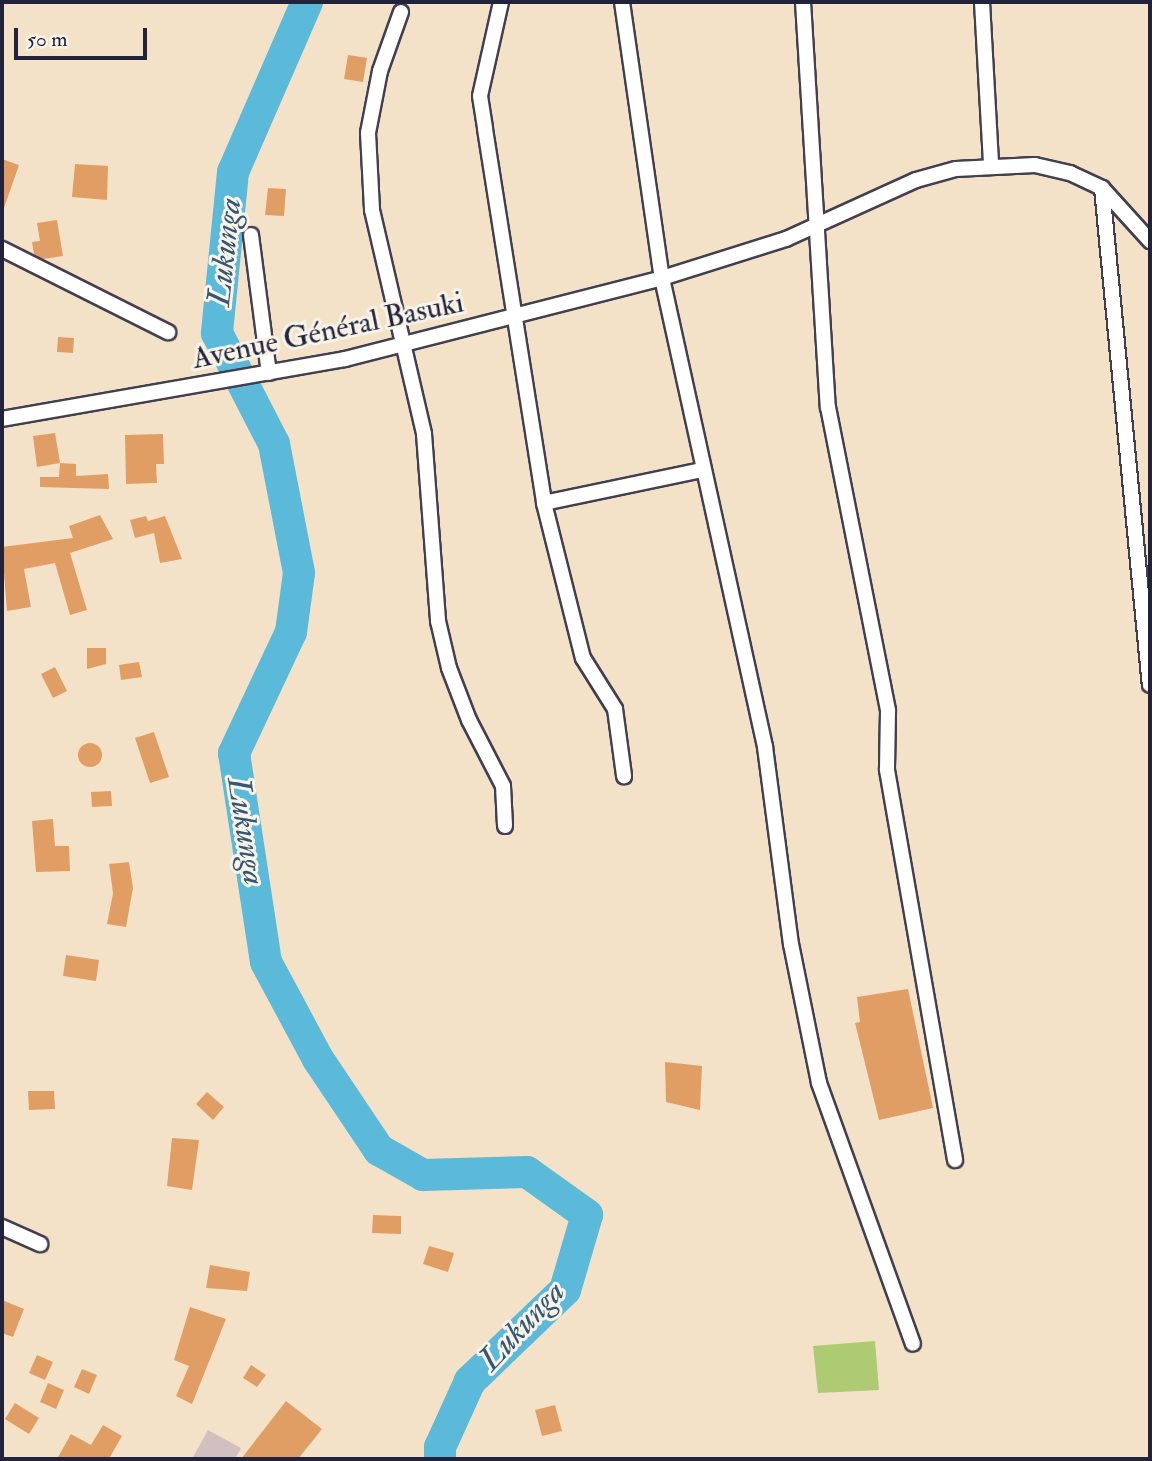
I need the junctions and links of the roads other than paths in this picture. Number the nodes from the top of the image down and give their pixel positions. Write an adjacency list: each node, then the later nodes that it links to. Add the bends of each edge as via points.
1 (501, 2): 13 (street, via 480,96)
2 (622, 2): 12 (street)
3 (803, 2): 8 (street)
4 (982, 2): 6 (street)
5 (401, 12): 15 (street, via 380,71 368,133 368,172 372,210)
6 (991, 165): 7 (street, Avenue Général Basuki, via 1070,173); 8 (street, Avenue Général Basuki, via 916,180)
7 (1102, 188): 10 (street); 20 (street)
8 (820, 222): 12 (street, Avenue Général Basuki, via 786,239); 23 (street, via 828,407 888,711 887,770)
9 (251, 234): 16 (street)
10 (1150, 241)
11 (2, 249): 14 (street)
12 (662, 278): 13 (street, Avenue Général Basuki); 18 (street, via 703,450)
13 (514, 315): 15 (street, Avenue Général Basuki); 19 (street)
14 (168, 332)
15 (404, 344): 16 (street, Avenue Général Basuki); 22 (street, via 424,434 439,621 464,707 503,786)
16 (269, 373): 17 (street, Avenue Général Basuki)
17 (2, 419)
18 (702, 470): 19 (street); 26 (street, via 765,747 791,944 819,1083)
19 (544, 503): 21 (street, via 583,658 615,709)
20 (1150, 685)
21 (624, 776)
22 (505, 826)
23 (955, 1160)
24 (2, 1227): 25 (street)
25 (40, 1244)
26 (913, 1344)

